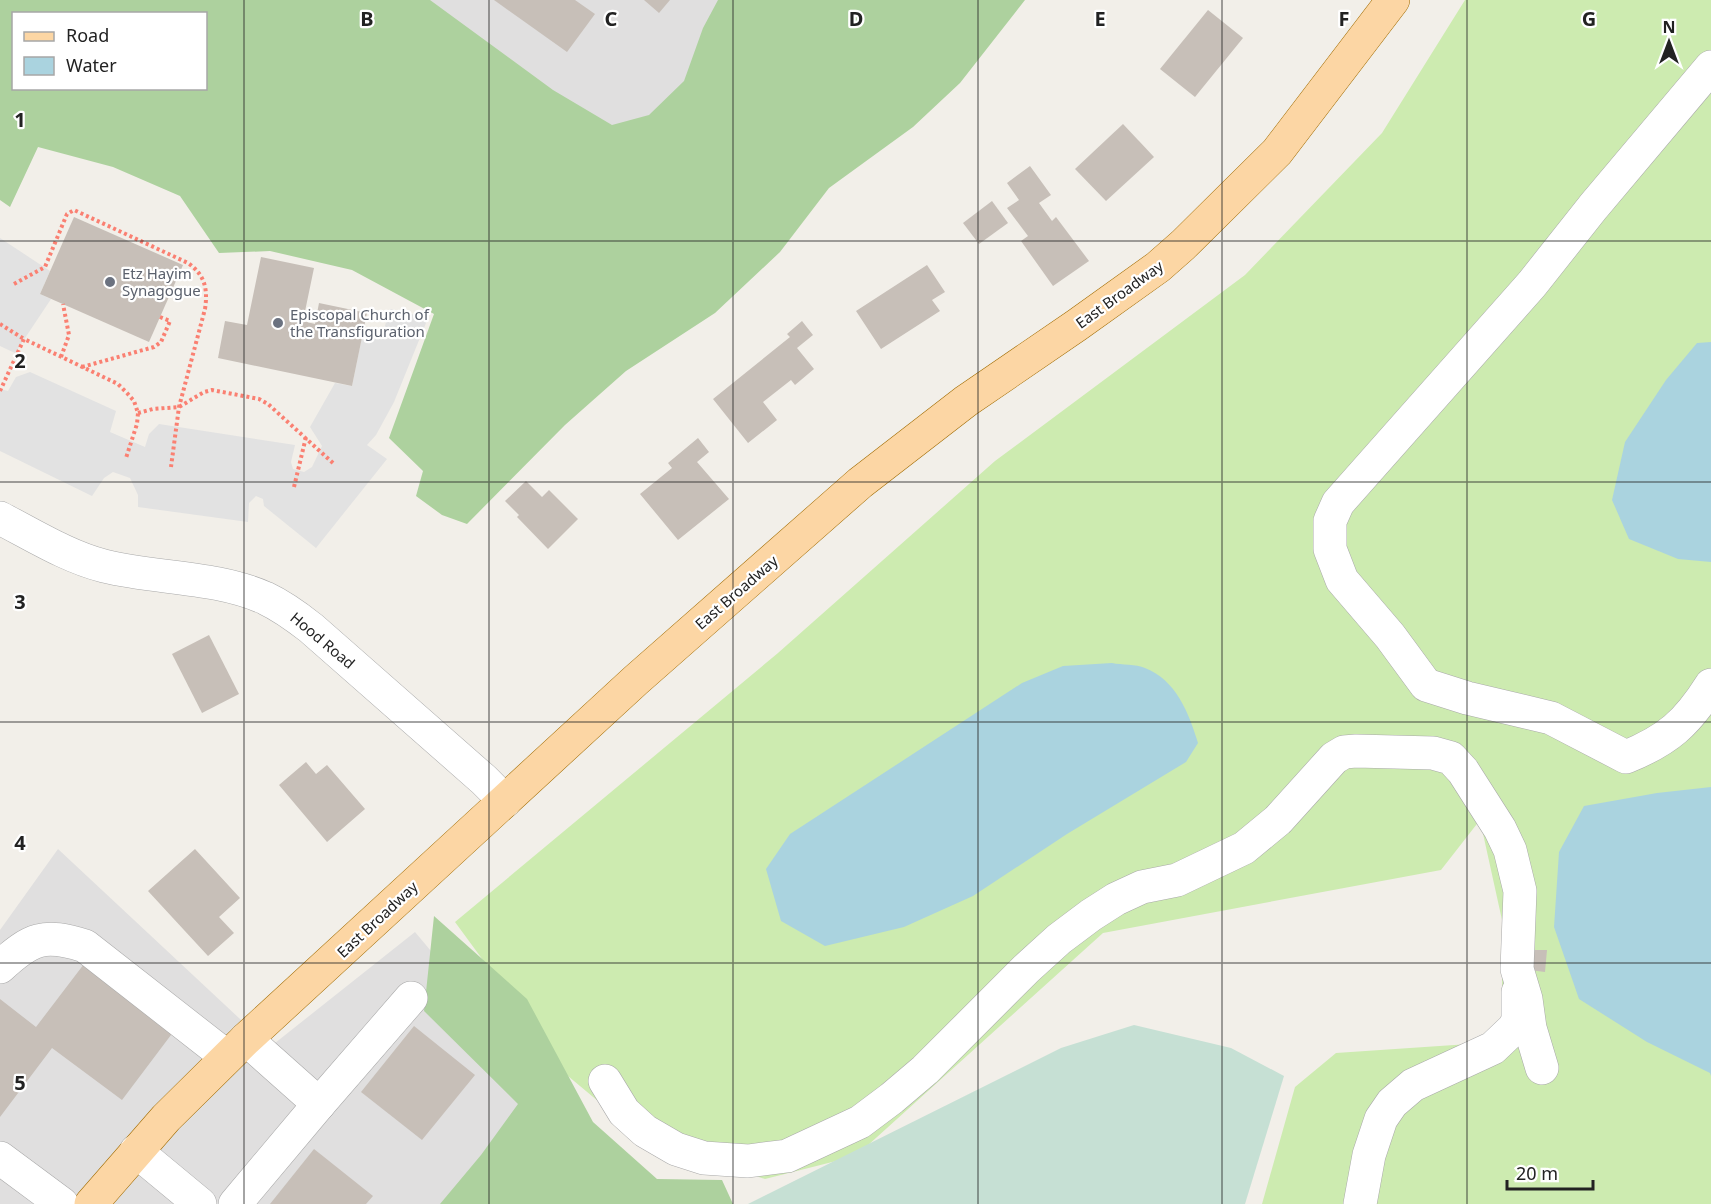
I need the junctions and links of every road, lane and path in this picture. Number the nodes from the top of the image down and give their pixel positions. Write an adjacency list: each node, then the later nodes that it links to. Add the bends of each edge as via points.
1 (1393, 0): 20 (main road, East Broadway, via 1277,152 1183,245 1077,325 966,400 860,483)
2 (1711, 67): 19 (street, via 1532,284 1338,502 1330,521 1330,549 1342,580 1426,685 1551,718 1626,757 1677,729)
3 (14, 284): 11 (path, via 45,267 67,214 74,210 193,266 205,282 207,293)
4 (63, 304): 8 (path, via 69,335)
5 (160, 317): 9 (path, via 170,321 161,342 154,347)
6 (0, 324): 7 (path)
7 (24, 339): 8 (path); 10 (path)
8 (61, 357): 9 (path)
9 (81, 367): 12 (path, via 118,384)
10 (0, 391)
11 (178, 407): 12 (path); 13 (path, via 212,390 259,399); 16 (path)
12 (138, 413): 14 (path)
13 (306, 437): 15 (path); 17 (path)
14 (126, 458)
15 (334, 464)
16 (171, 467)
17 (294, 487)
18 (0, 519): 20 (street, Hood Road, via 103,566 222,585 281,607 311,628)
19 (1711, 685)
20 (505, 801): 24 (main road, East Broadway)
21 (0, 967): 24 (street, via 19,949 39,939 63,938 85,946)
22 (1517, 969): 25 (street); 26 (street, via 1520,891 1516,871 1500,829 1463,771 1451,758 1433,753 1356,751 1334,758 1278,820 1244,848 1177,880 1142,887 1091,915 1026,969 892,1098 860,1122 787,1156 748,1161 704,1158 676,1149 645,1131 624,1112); 34 (street, via 1518,1021 1513,1029 1493,1047 1413,1084 1392,1103 1381,1119 1369,1155)
23 (411, 998): 27 (street)
24 (236, 1048): 27 (street); 28 (main road, East Broadway)
25 (1542, 1068)
26 (606, 1081)
27 (320, 1104): 33 (street)
28 (136, 1151): 31 (main road, East Broadway); 32 (street)
29 (0, 1158): 30 (street)
30 (62, 1204)
31 (91, 1204)
32 (200, 1204)
33 (235, 1204)
34 (1360, 1204)

